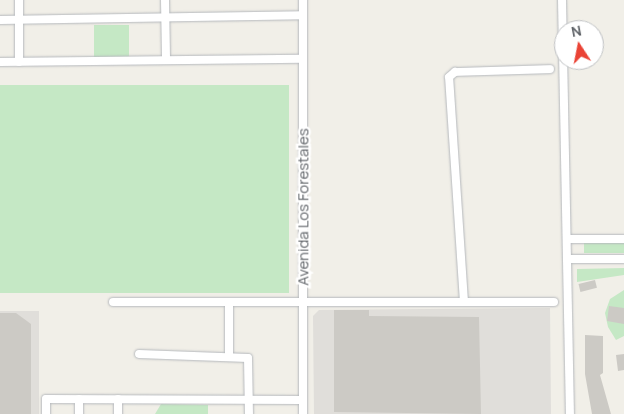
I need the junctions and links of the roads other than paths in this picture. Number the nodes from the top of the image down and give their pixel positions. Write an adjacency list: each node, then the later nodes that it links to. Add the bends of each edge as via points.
1 (19, 0): 8 (street)
2 (165, 0): 6 (street)
3 (303, 0): 5 (street, Avenida Los Forestales)
4 (562, 0): 15 (street)
5 (303, 15): 6 (street); 9 (street, Avenida Los Forestales)
6 (166, 17): 8 (street); 10 (street)
7 (0, 20): 8 (street)
8 (19, 20): 12 (street)
9 (303, 59): 10 (street); 20 (street, Avenida Los Forestales)
10 (166, 60): 12 (street)
11 (0, 62): 12 (street)
12 (19, 62)
13 (550, 69): 21 (street, via 455,72 449,77)
14 (624, 239): 15 (street)
15 (568, 240): 16 (street)
16 (568, 259): 17 (street); 34 (street)
17 (624, 259)
18 (113, 302): 19 (street)
19 (229, 302): 20 (street); 24 (street)
20 (303, 302): 21 (street); 28 (street, Avenida Los Forestales)
21 (464, 302): 22 (street)
22 (554, 302)
23 (139, 354): 24 (street)
24 (229, 355): 27 (street, via 248,358)
25 (79, 399): 26 (street); 29 (street, via 46,399); 30 (street)
26 (118, 399): 27 (street); 31 (street)
27 (250, 400): 28 (street); 32 (street)
28 (303, 400): 33 (street, Avenida Los Forestales)
29 (46, 414)
30 (79, 414)
31 (118, 414)
32 (250, 414)
33 (303, 414)
34 (570, 414)

